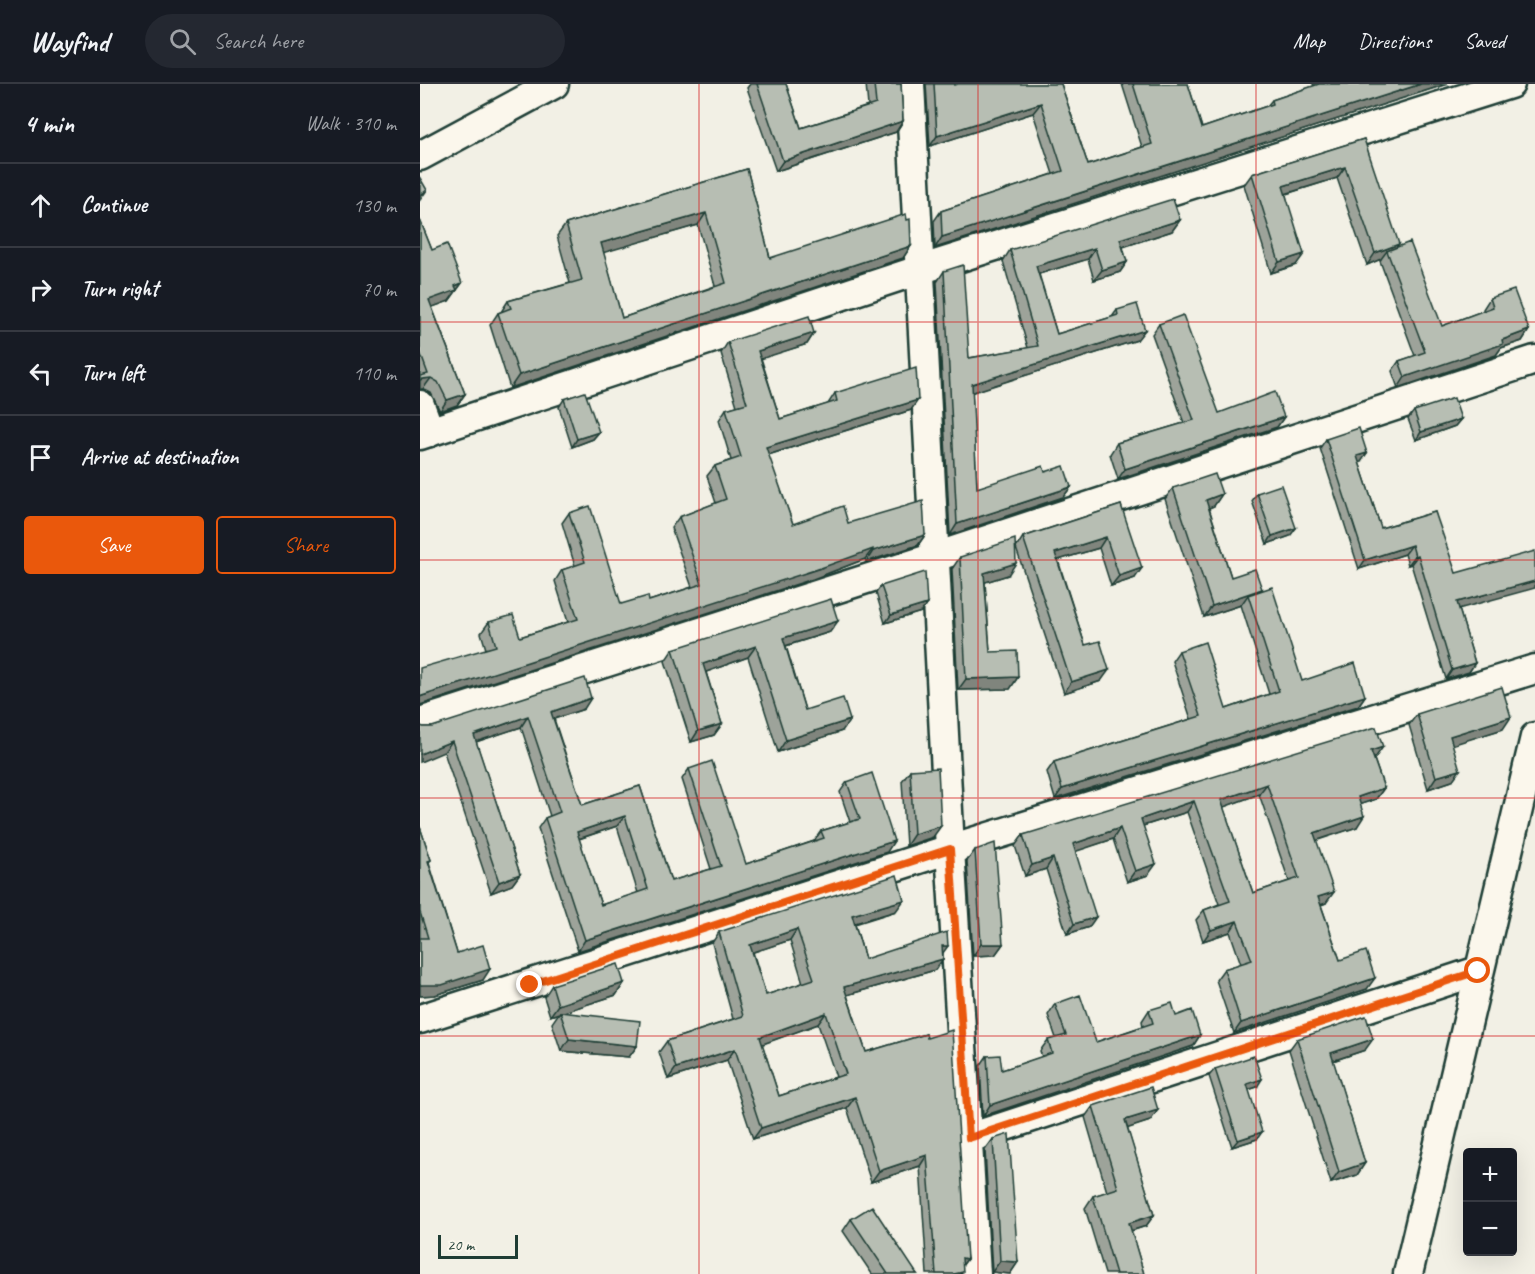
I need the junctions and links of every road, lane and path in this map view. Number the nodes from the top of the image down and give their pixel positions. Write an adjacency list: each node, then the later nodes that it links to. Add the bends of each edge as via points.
1 (554, 84): 4 (street)
2 (910, 84): 5 (street)
3 (1510, 84): 5 (street)
4 (420, 156)
5 (919, 270): 8 (street); 9 (street)
6 (1535, 360): 9 (street)
7 (420, 405): 8 (street)
8 (425, 434)
9 (935, 557): 11 (street); 13 (street)
10 (1535, 669): 13 (street)
11 (420, 722)
12 (1535, 737): 14 (street)
13 (950, 849): 15 (street); 16 (street)
14 (1478, 971): 16 (street); 18 (street)
15 (420, 1019)
16 (969, 1138): 17 (street)
17 (976, 1274)
18 (1408, 1274)

